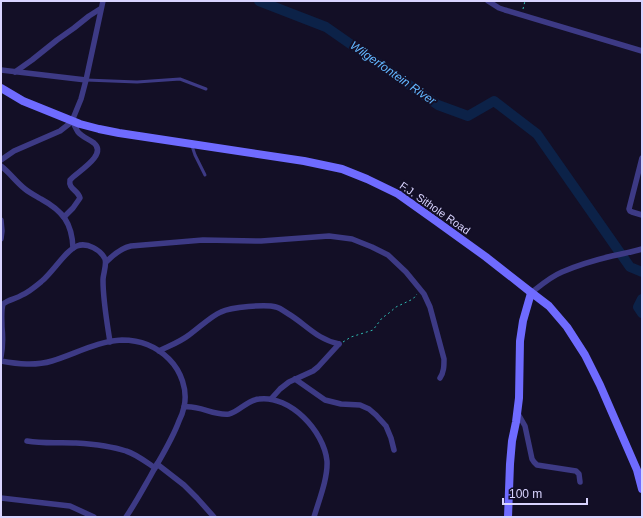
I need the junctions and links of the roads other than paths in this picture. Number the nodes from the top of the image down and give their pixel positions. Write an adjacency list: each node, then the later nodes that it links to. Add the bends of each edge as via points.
1 (103, 1): 3 (street)
2 (488, 1): 4 (street, via 499,8)
3 (100, 9): 6 (street); 7 (street)
4 (642, 51)
5 (1, 70): 6 (street)
6 (15, 72): 7 (street)
7 (86, 80): 9 (lane, via 137,82 180,79); 10 (street)
8 (1, 88): 10 (street, F.J. Sithole Road, via 23,101)
9 (206, 89)
10 (72, 121): 11 (street, F.J. Sithole Road, via 119,133); 13 (street, via 60,131 14,151); 17 (street, via 78,133 96,146 97,155 70,180 70,186 80,198)
11 (192, 144): 15 (lane); 23 (street, F.J. Sithole Road, via 304,161 342,169 367,179 398,194 486,257)
12 (642, 158): 16 (street, via 630,211)
13 (1, 160)
14 (1, 166): 17 (street, via 25,190 45,201)
15 (205, 174)
16 (642, 214)
17 (64, 217): 20 (street, via 71,232)
18 (1, 220): 19 (street)
19 (1, 240)
20 (74, 248): 22 (street, via 81,245 89,246 100,252); 26 (street, via 42,281 22,296 3,304)
21 (642, 249): 23 (street, via 561,272)
22 (106, 262): 24 (street, via 103,282); 28 (street, via 110,257 131,246 203,240 261,241 329,236 352,239 388,255 424,294 444,359 443,374)
23 (531, 293): 32 (street, via 520,341); 37 (street, F.J. Sithole Road, via 549,306 586,355)
24 (110, 342): 25 (street, via 132,341); 27 (street, via 51,361 30,364)
25 (159, 351): 29 (street, via 188,336 222,312 245,307 276,307 326,340 339,344 313,371); 31 (street, via 179,373 185,396)
26 (1, 357)
27 (1, 361)
28 (440, 378)
29 (295, 379): 30 (street); 34 (street, via 325,400 369,409 386,426)
30 (271, 399): 31 (street, via 253,400 231,414 192,406); 42 (street, via 287,404 310,424 325,452 327,462 324,484)
31 (184, 407): 35 (street, via 175,433)
32 (517, 411): 36 (street, via 525,426 534,463 576,471); 43 (street, via 510,464)
33 (27, 441): 35 (street, via 109,447 127,451)
34 (394, 450)
35 (156, 466): 40 (street); 41 (street, via 184,485)
36 (580, 482)
37 (642, 489)
38 (1, 498): 39 (street, via 70,506)
39 (94, 517)
40 (126, 517)
41 (214, 517)
42 (314, 517)
43 (508, 517)

